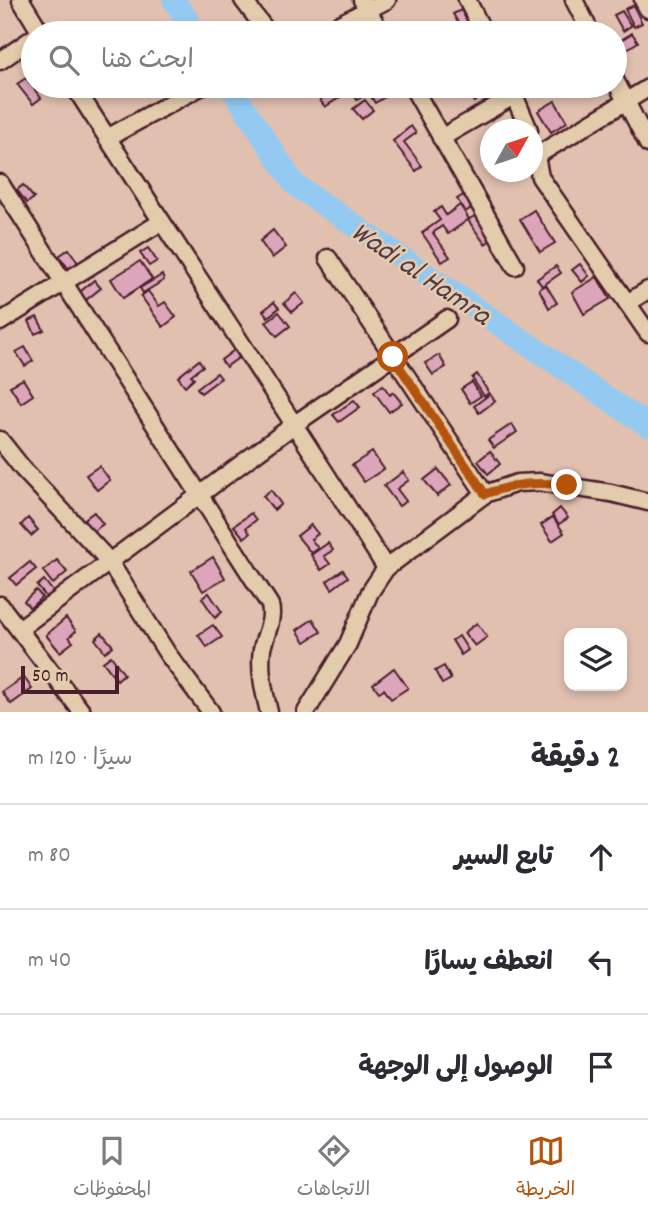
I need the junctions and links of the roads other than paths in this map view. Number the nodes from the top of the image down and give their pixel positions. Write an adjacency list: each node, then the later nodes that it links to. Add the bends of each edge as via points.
1 (21, 0): 9 (street)
2 (243, 0): 10 (street)
3 (387, 0): 7 (street)
4 (467, 0): 12 (street)
5 (574, 0): 13 (street)
6 (643, 0): 8 (street)
7 (365, 6): 11 (street)
8 (648, 9)
9 (33, 21)
10 (259, 21)
11 (341, 21)
12 (478, 21)
13 (585, 21)
14 (21, 46): 15 (street)
15 (0, 61)
16 (648, 88): 23 (street)
17 (82, 98): 25 (street)
18 (180, 98): 25 (street)
19 (418, 98): 26 (street)
20 (502, 98): 26 (street)
21 (516, 98): 24 (street)
22 (624, 98): 23 (street)
23 (626, 102): 27 (street); 28 (street)
24 (524, 119)
25 (107, 138): 31 (street)
26 (442, 138): 33 (street)
27 (648, 144)
28 (543, 145)
29 (543, 181): 36 (street)
30 (0, 183): 34 (street)
31 (161, 222): 34 (street); 41 (street)
32 (328, 258): 40 (street)
33 (515, 266)
34 (64, 283): 38 (street); 43 (street)
35 (648, 290): 36 (street)
36 (627, 303): 39 (street)
37 (447, 319): 40 (street)
38 (0, 322)
39 (648, 333)
40 (393, 357): 41 (street); 44 (street)
41 (295, 424): 43 (street); 47 (street)
42 (0, 440): 46 (street)
43 (199, 494): 46 (street); 52 (street, via 270,605 262,659)
44 (485, 494): 45 (street, via 517,483 539,482); 47 (street)
45 (648, 502)
46 (109, 561): 49 (street); 51 (street)
47 (386, 568): 53 (street, via 370,592 348,644)
48 (0, 605): 49 (street)
49 (19, 629): 50 (street)
50 (82, 712)
51 (211, 712)
52 (269, 712)
53 (306, 712)

